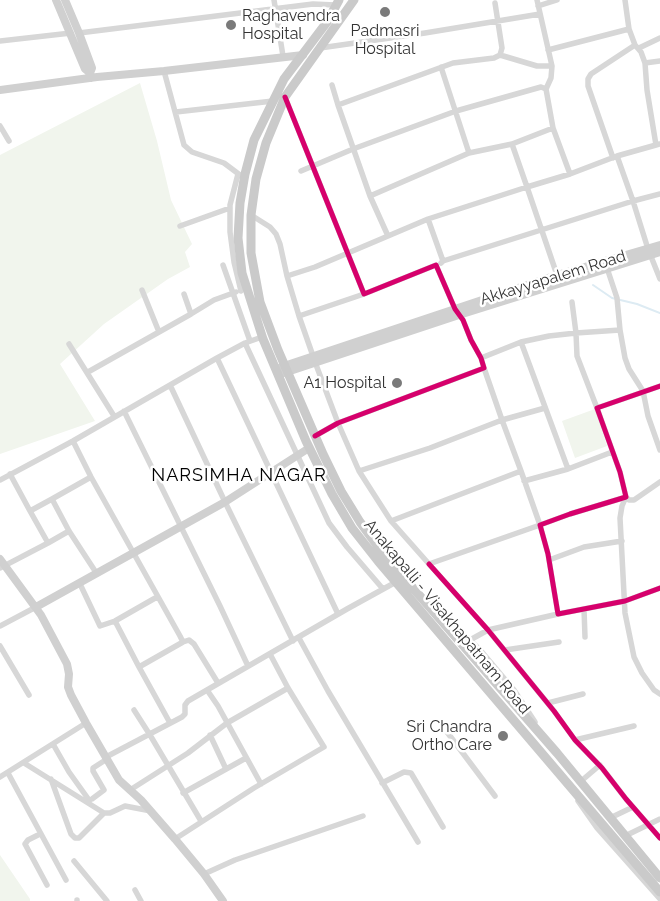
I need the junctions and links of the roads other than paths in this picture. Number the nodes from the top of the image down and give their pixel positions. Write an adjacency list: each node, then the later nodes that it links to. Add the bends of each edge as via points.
1 (56, 0): 14 (main road)
2 (65, 0): 14 (main road)
3 (274, 0): 10 (street)
4 (354, 0): 18 (main road)
5 (557, 0): 9 (street)
6 (624, 0): 13 (street)
7 (338, 3): 10 (street); 21 (main road, Anakapalli - Visakhapatnam Road)
8 (495, 3): 12 (street)
9 (537, 3): 11 (street)
10 (276, 8): 14 (street); 22 (street)
11 (540, 14): 12 (street); 19 (street)
12 (497, 21): 18 (street); 20 (street, via 502,48)
13 (629, 29): 17 (street); 19 (street)
14 (75, 33): 16 (street); 28 (main road, via 92,68)
15 (660, 38): 17 (street)
16 (0, 41)
17 (637, 47): 24 (street); 44 (street, via 591,74 588,79)
18 (320, 48): 32 (main road)
19 (548, 50): 25 (street)
20 (500, 54): 25 (street, via 536,66); 26 (street, via 494,58)
21 (303, 55): 22 (main road); 33 (main road, Anakapalli - Visakhapatnam Road, via 284,78)
22 (283, 56): 27 (main road)
23 (660, 61): 24 (street)
24 (645, 63): 41 (street)
25 (552, 66): 30 (street)
26 (441, 67): 34 (street); 35 (street)
27 (164, 71): 28 (main road); 36 (street)
28 (90, 75): 31 (main road)
29 (332, 85): 34 (street)
30 (546, 88): 35 (street); 38 (street)
31 (0, 90)
32 (285, 97): 45 (street); 54 (main road, via 258,170)
33 (273, 101): 36 (street); 48 (main road, Anakapalli - Visakhapatnam Road)
34 (338, 106): 42 (street)
35 (456, 111): 42 (street); 43 (street)
36 (176, 112): 48 (street, via 184,145 188,149 224,162)
37 (0, 126): 39 (street)
38 (553, 128): 40 (street); 47 (street)
39 (8, 141)
40 (512, 144): 43 (street); 49 (street)
41 (658, 144): 44 (street)
42 (353, 149): 45 (street); 51 (street)
43 (469, 153): 51 (street)
44 (615, 157): 47 (street); 52 (street)
45 (313, 167): 46 (street); 62 (street)
46 (301, 171)
47 (570, 174): 49 (street)
48 (241, 176): 53 (street); 71 (main road, Anakapalli - Visakhapatnam Road, via 238,238)
49 (527, 187): 55 (street); 57 (street)
50 (660, 194): 52 (street)
51 (370, 196): 58 (street)
52 (633, 201): 57 (street); 60 (street)
53 (230, 208): 56 (street); 71 (street, via 234,262)
54 (251, 215): 67 (street, via 276,234); 90 (main road, via 250,253 255,283)
55 (428, 219): 58 (street); 63 (street)
56 (180, 226)
57 (542, 229): 63 (street); 68 (street)
58 (388, 236): 62 (street)
59 (660, 245): 60 (main road, Akkayyapalem Road)
60 (649, 251): 61 (main road, Akkayyapalem Road); 66 (main road); 68 (main road, Akkayyapalem Road); 69 (street)
61 (660, 252)
62 (346, 253): 67 (street); 74 (street)
63 (443, 261): 65 (street)
64 (223, 265): 73 (street)
65 (436, 265): 74 (street); 76 (street)
66 (607, 268): 76 (main road); 79 (street, via 618,300)
67 (287, 276): 78 (street)
68 (557, 276): 76 (main road, Akkayyapalem Road)
69 (660, 279)
70 (142, 290): 80 (street)
71 (244, 290): 73 (street); 82 (main road, Anakapalli - Visakhapatnam Road)
72 (184, 294): 77 (street)
73 (233, 294): 77 (street, via 214,300); 83 (street)
74 (364, 294): 78 (street)
75 (572, 302): 81 (street)
76 (457, 312): 87 (street); 88 (main road, Akkayyapalem Road)
77 (191, 314): 80 (street)
78 (299, 316): 88 (street)
79 (620, 330): 81 (street); 94 (street, via 629,369)
80 (159, 332): 91 (street)
81 (576, 333): 84 (street); 96 (street, via 577,356)
82 (262, 337): 83 (street); 90 (main road, Anakapalli - Visakhapatnam Road)
83 (248, 342): 86 (street); 107 (street)
84 (521, 342): 87 (street); 95 (street)
85 (70, 344): 91 (street)
86 (217, 358): 92 (street); 111 (street)
87 (481, 358): 89 (street)
88 (314, 359): 90 (main road, Akkayyapalem Road); 100 (street)
89 (484, 368): 99 (street); 100 (street)
90 (281, 371): 101 (main road); 104 (main road, Anakapalli - Visakhapatnam Road)
91 (88, 372): 98 (street)
92 (170, 385): 97 (street); 119 (street)
93 (660, 386): 94 (street)
94 (643, 391): 96 (street); 102 (street, via 648,416)
95 (545, 408): 99 (street); 108 (street)
96 (597, 408): 106 (street)
97 (124, 411): 98 (street); 123 (street)
98 (114, 416): 103 (street)
99 (502, 420): 109 (street); 110 (street)
100 (338, 423): 101 (street); 109 (street)
101 (315, 436): 140 (main road, via 360,522)
102 (658, 439): 105 (street)
103 (73, 440): 112 (street); 113 (street)
104 (309, 448): 107 (main road); 132 (main road, Anakapalli - Visakhapatnam Road, via 352,528)
105 (660, 450)
106 (612, 452): 108 (street); 117 (street)
107 (298, 455): 111 (main road); 135 (street, via 329,523)
108 (568, 469): 115 (street)
109 (359, 471): 121 (street)
110 (521, 471): 115 (street); 121 (street)
111 (272, 472): 119 (main road); 141 (street)
112 (10, 474): 114 (street); 120 (street)
113 (91, 476): 118 (street); 127 (street)
114 (0, 480)
115 (524, 481): 122 (street)
116 (660, 482): 117 (street, via 634,500)
117 (626, 497): 122 (street); 125 (street, via 620,518)
118 (52, 499): 120 (street); 124 (street)
119 (225, 502): 123 (main road); 147 (street)
120 (30, 511): 126 (street)
121 (390, 521): 129 (street)
122 (540, 525): 128 (street); 129 (street)
123 (181, 528): 127 (main road); 154 (street)
124 (69, 531): 126 (street); 131 (street)
125 (622, 541): 128 (street, via 584,548); 137 (street)
126 (48, 543): 130 (street)
127 (133, 553): 131 (main road); 136 (street)
128 (549, 560): 142 (street)
129 (429, 564): 145 (street)
130 (1, 565): 138 (main road)
131 (97, 574): 133 (main road)
132 (396, 582): 135 (street); 185 (main road, Anakapalli - Visakhapatnam Road)
133 (80, 584): 138 (main road); 143 (street, via 98,624 103,626)
134 (660, 588): 137 (street)
135 (383, 590): 141 (street)
136 (157, 597): 143 (street); 149 (street)
137 (625, 601): 139 (street); 160 (street, via 636,664)
138 (36, 607): 144 (street); 164 (main road, via 67,664 68,687)
139 (584, 609): 142 (street); 146 (street)
140 (435, 613): 148 (street); 172 (main road)
141 (338, 614): 147 (street)
142 (558, 614): 145 (street)
143 (115, 621): 155 (street)
144 (0, 626)
145 (488, 630): 148 (street); 152 (street)
146 (585, 637)
147 (296, 639): 153 (street); 184 (street)
148 (470, 640): 172 (street, via 514,690)
149 (183, 642): 155 (street); 156 (street, via 189,640 194,644)
150 (559, 642): 152 (street)
151 (0, 646): 161 (street)
152 (505, 650): 162 (street)
153 (270, 654): 154 (street); 157 (street)
154 (248, 666): 156 (street)
155 (139, 667): 165 (street)
156 (218, 683): 158 (street)
157 (288, 688): 166 (street); 186 (street, via 324,748)
158 (207, 690): 165 (street, via 188,701 185,714); 166 (street)
159 (582, 694): 162 (street)
160 (660, 694)
161 (29, 695)
162 (548, 703): 171 (street)
163 (134, 710): 169 (street)
164 (86, 723): 173 (street); 174 (main road)
165 (170, 723): 169 (street)
166 (227, 723): 170 (street); 175 (street)
167 (634, 726): 171 (street)
168 (447, 732): 189 (street)
169 (150, 735): 174 (street); 177 (street)
170 (210, 735): 177 (street); 179 (street)
171 (575, 740): 178 (street)
172 (546, 741): 183 (main road)
173 (53, 744): 174 (street, via 89,800 104,790 93,768); 176 (street)
174 (107, 758): 187 (main road, via 119,780)
175 (246, 758): 179 (street); 186 (street)
176 (24, 763): 180 (street); 182 (street)
177 (169, 766): 187 (street); 188 (street)
178 (600, 766): 183 (street); 190 (street)
179 (226, 769): 188 (street)
180 (8, 773): 181 (street); 199 (street)
181 (0, 777)
182 (51, 779): 192 (street); 192 (street, via 75,838)
183 (580, 782): 194 (main road)
184 (382, 783): 198 (street, via 404,772 411,773); 203 (street)
185 (568, 783): 210 (main road, Anakapalli - Visakhapatnam Road); 211 (street, via 597,828)
186 (262, 784): 196 (street)
187 (130, 790): 191 (main road)
188 (183, 793): 196 (street)
189 (494, 796)
190 (633, 807): 194 (street); 197 (street)
191 (151, 811): 192 (street, via 125,806 110,814); 202 (main road)
192 (104, 813)
193 (363, 816): 205 (street, via 235,860)
194 (610, 818): 200 (main road)
195 (660, 819): 197 (street)
196 (201, 821): 202 (street)
197 (648, 824): 200 (street); 201 (street)
198 (443, 827)
199 (40, 834): 207 (street); 208 (street, via 25,844)
200 (625, 836): 206 (main road)
201 (660, 838)
202 (175, 839): 205 (main road)
203 (418, 842)
204 (74, 861): 212 (street)
205 (204, 874): 214 (main road)
206 (660, 878)
207 (66, 880)
208 (47, 885)
209 (135, 890): 213 (street)
210 (660, 892)
211 (660, 900)
212 (107, 901)
213 (141, 901)
214 (223, 901)

